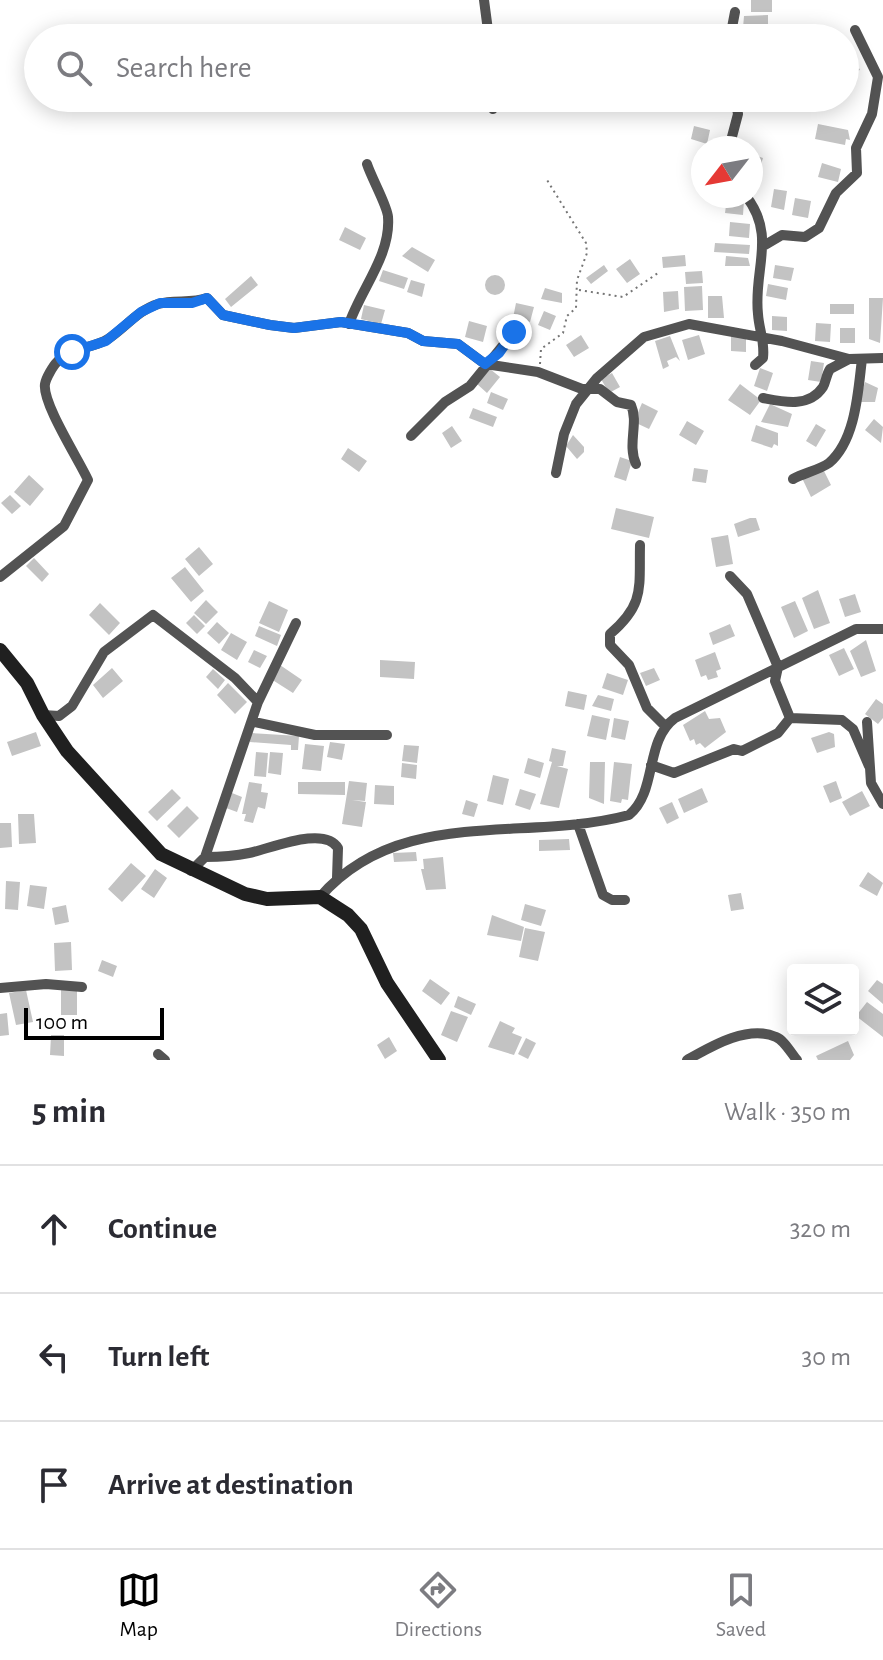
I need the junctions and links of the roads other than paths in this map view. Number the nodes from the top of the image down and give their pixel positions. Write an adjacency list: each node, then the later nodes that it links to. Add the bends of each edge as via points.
1 (484, 0): 3 (street)
2 (735, 12): 4 (street)
3 (487, 24)
4 (733, 24)
5 (859, 38): 10 (street, via 878,77 872,114 856,148 857,173 836,193 819,228 805,237 782,235)
6 (738, 112): 7 (street)
7 (732, 136)
8 (367, 164): 11 (street, via 388,215 375,271)
9 (752, 208): 10 (street)
10 (765, 245): 13 (street, via 757,312)
11 (349, 324): 17 (street, via 458,344); 27 (street, via 328,321 294,328 223,315 207,298 160,303 106,341 57,362 45,383 46,393 63,438 88,480 64,526)
12 (514, 332): 17 (street)
13 (764, 339): 15 (street); 18 (street, via 763,358); 19 (street, via 689,324 632,344)
14 (883, 358): 16 (street)
15 (849, 359): 16 (street); 20 (street, via 830,369 825,386 807,401)
16 (862, 359): 24 (street, via 852,418 839,449 829,462)
17 (485, 364): 19 (street, via 541,373); 21 (street, via 470,386)
18 (755, 365)
19 (588, 390): 22 (street, via 600,389 631,405 630,442); 23 (street, via 571,414)
20 (763, 398)
21 (411, 436)
22 (636, 464)
23 (556, 473)
24 (793, 479)
25 (640, 545): 37 (street, via 636,606 610,634 610,645 629,665 647,708)
26 (730, 576): 31 (street, via 747,594)
27 (0, 577)
28 (296, 623): 32 (street)
29 (883, 629): 31 (street, via 856,629)
30 (0, 650): 33 (street, via 27,683)
31 (778, 667): 34 (street, via 775,681); 37 (street)
32 (258, 702): 33 (street, via 153,615 104,652 72,706 59,716); 35 (street)
33 (43, 715): 44 (street, via 119,811 161,854)
34 (790, 718): 39 (street, via 778,733 742,751 734,749 674,773); 40 (street, via 842,720 853,729)
35 (254, 722): 38 (street, via 315,735); 43 (street)
36 (867, 722): 40 (street)
37 (665, 726): 39 (street)
38 (387, 735)
39 (651, 765): 42 (street, via 642,799 629,815)
40 (869, 766): 41 (street, via 871,783)
41 (883, 804)
42 (578, 824): 45 (street, via 489,827 421,839 393,846); 47 (street, via 603,895)
43 (205, 857): 44 (street); 45 (street, via 310,838 331,840 338,848)
44 (191, 871): 46 (street, via 267,899)
45 (337, 878): 46 (street)
46 (320, 897): 50 (street, via 361,929 387,983)
47 (625, 900)
48 (82, 987): 49 (street)
49 (0, 988)
50 (439, 1060)
51 (687, 1060): 52 (street, via 736,1037 763,1033 779,1037)
52 (797, 1060)

